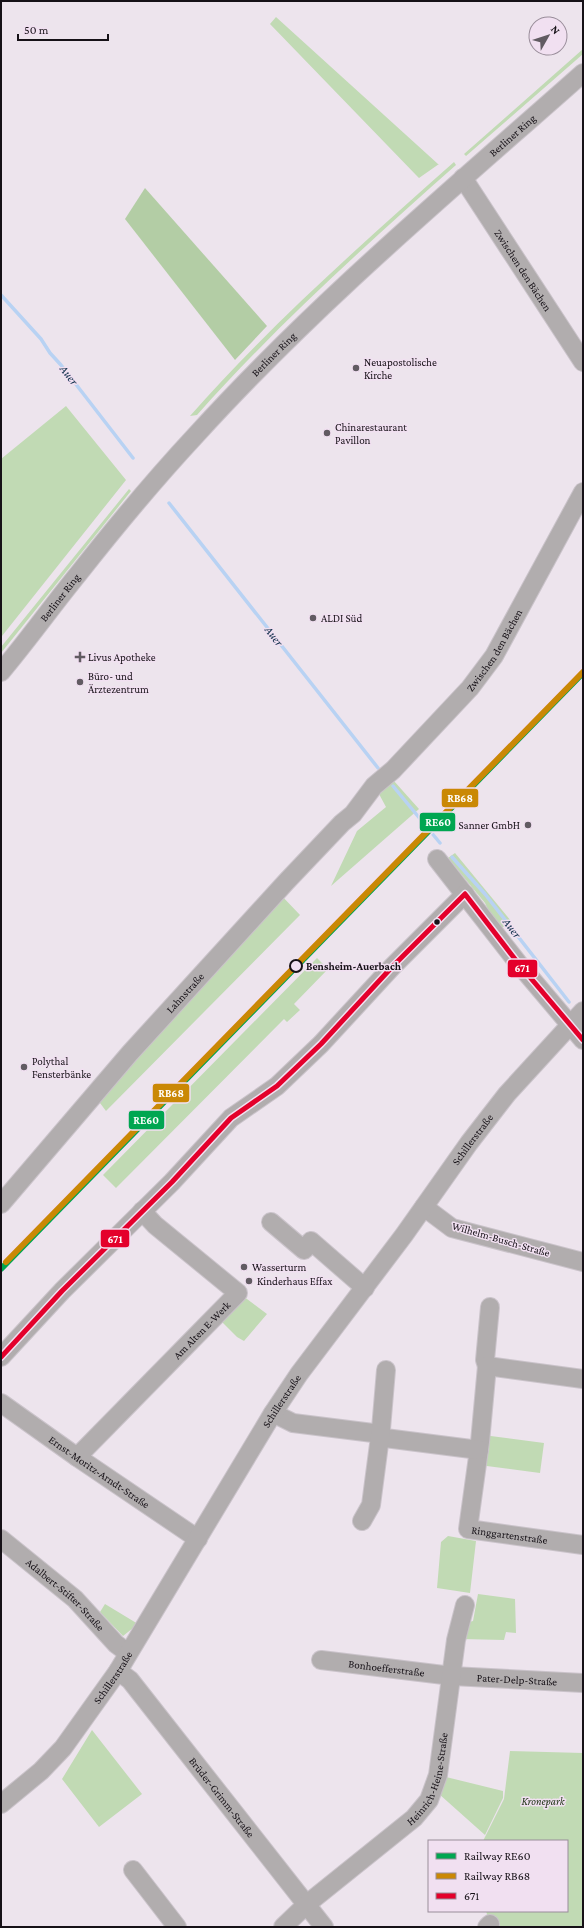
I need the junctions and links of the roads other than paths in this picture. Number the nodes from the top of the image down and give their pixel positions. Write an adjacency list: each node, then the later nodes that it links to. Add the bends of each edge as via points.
1 (583, 73): 2 (street, Berliner Ring)
2 (463, 178): 3 (street, Zwischen den Bächen); 5 (street, Berliner Ring, via 322,305 196,435 79,572)
3 (583, 362)
4 (583, 492): 6 (street, Zwischen den Bächen, via 494,656 470,688)
5 (1, 672)
6 (383, 779): 12 (street, Lahnstraße, via 130,1054)
7 (437, 859): 8 (street)
8 (465, 894): 10 (street, via 518,963); 14 (street, via 392,967 321,1044 277,1086 230,1118)
9 (583, 1011): 10 (street, Schillerstraße)
10 (571, 1025): 11 (street); 13 (street, Schillerstraße, via 507,1094 469,1142)
11 (583, 1040)
12 (1, 1204)
13 (424, 1207): 16 (street, Wilhelm-Busch-Straße, via 452,1228); 17 (street, Schillerstraße)
14 (142, 1211): 19 (street, via 62,1291); 27 (street, Am Alten E-Werk, via 155,1225 238,1293)
15 (271, 1222): 17 (street, via 304,1250 311,1241)
16 (583, 1262)
17 (365, 1288): 24 (street, Schillerstraße, via 298,1374)
18 (490, 1307): 20 (street, Ringgartenstraße, via 485,1360)
19 (1, 1358)
20 (487, 1366): 22 (street); 26 (street, Ringgartenstraße)
21 (386, 1370): 25 (street)
22 (583, 1379)
23 (1, 1403): 27 (street, Ernst-Moritz-Arndt-Straße)
24 (273, 1412): 25 (street, via 293,1423); 30 (street, Schillerstraße)
25 (379, 1436): 26 (street); 28 (street, via 370,1505)
26 (479, 1450): 31 (street, Ringgartenstraße, via 468,1529)
27 (77, 1457): 30 (street, Ernst-Moritz-Arndt-Straße)
28 (362, 1521)
29 (1, 1538): 33 (street, Adalbert-Stifter-Straße, via 75,1599 116,1644)
30 (198, 1539): 33 (street, Schillerstraße)
31 (583, 1545)
32 (465, 1605): 36 (street, Heinrich-Heine-Straße, via 456,1640)
33 (128, 1653): 35 (street, Schillerstraße)
34 (321, 1660): 36 (street, Bonhoefferstraße)
35 (118, 1671): 38 (street, Schillerstraße, via 63,1748 41,1771); 40 (street, Brüder-Grimm-Straße, via 130,1680)
36 (452, 1676): 37 (street, Pater-Delp-Straße); 40 (street, Heinrich-Heine-Straße, via 438,1775 423,1809)
37 (583, 1683)
38 (1, 1804)
39 (133, 1870): 41 (street)
40 (307, 1904): 42 (street, Heinrich-Heine-Straße); 43 (street, Brüder-Grimm-Straße)
41 (177, 1927)
42 (283, 1927)
43 (324, 1927)

